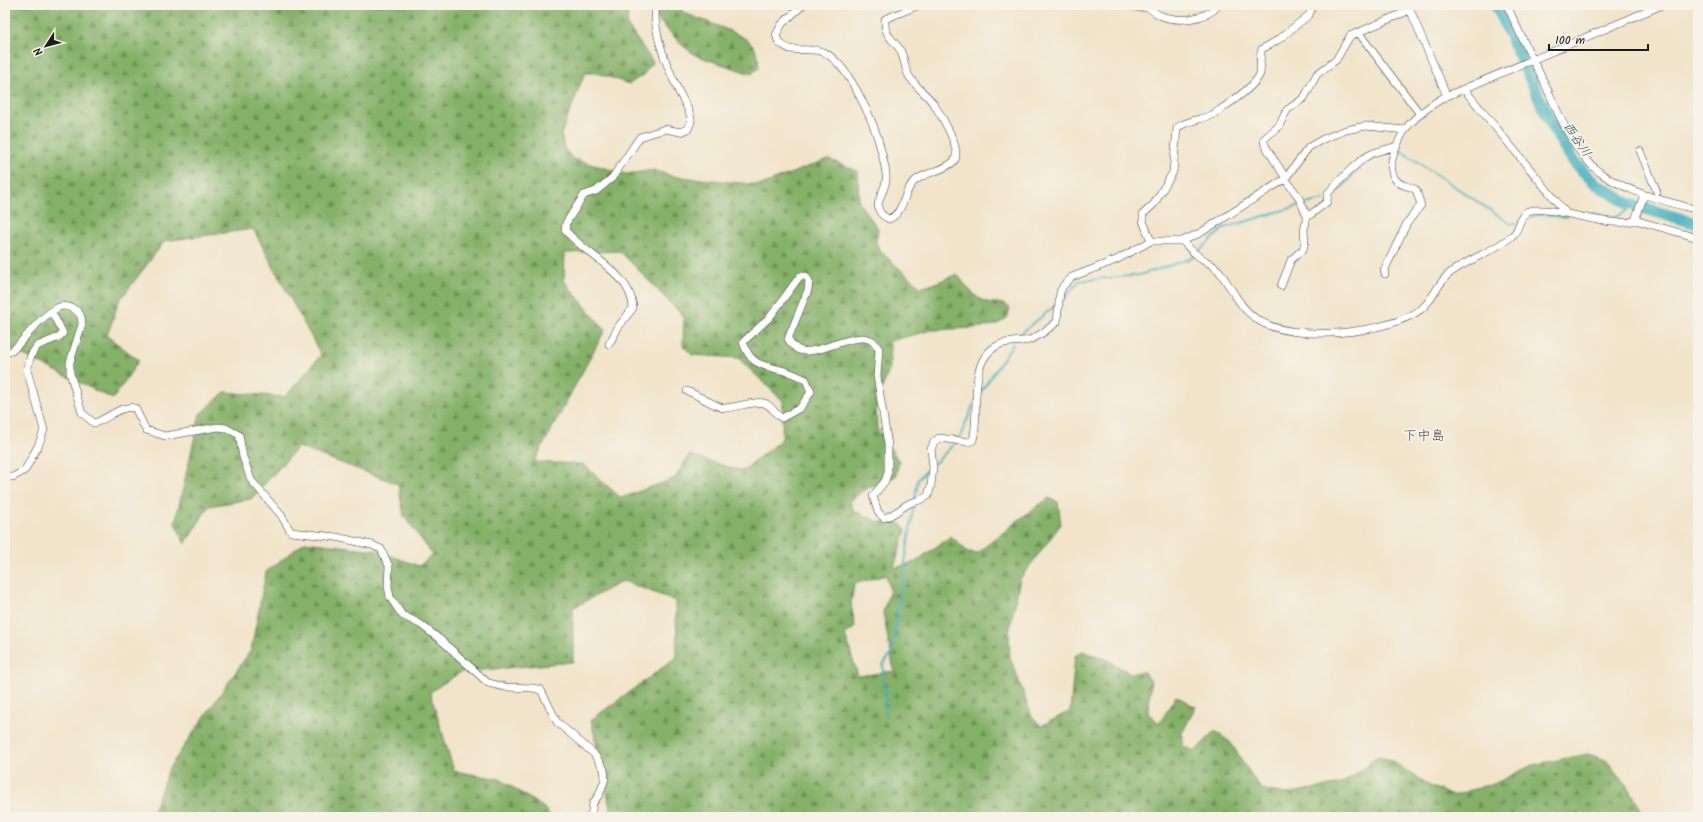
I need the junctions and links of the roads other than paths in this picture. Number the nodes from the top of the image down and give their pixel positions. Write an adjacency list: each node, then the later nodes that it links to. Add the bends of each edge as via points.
1 (656, 5): 31 (street, via 658,37 691,117 691,124 688,129 681,132 665,129 640,137 612,178 596,191 584,195 566,223 565,230 617,274 630,293 633,308)
2 (803, 5): 3 (street, via 782,24 776,34 780,43 790,49 822,51 830,56 858,92 878,139 886,180 878,208 889,219 899,212 911,185 916,180 937,171 956,156 955,143 948,130 933,104 908,75 900,50 884,28 885,19)
3 (919, 5)
4 (1130, 5): 5 (street, via 1146,7 1161,15 1187,19 1207,14)
5 (1219, 5)
6 (1313, 5): 27 (street, via 1309,15 1278,40 1262,49 1259,59 1260,73 1256,81 1214,114 1176,128 1172,172 1154,204 1143,214 1142,221)
7 (1507, 5): 11 (street)
8 (1662, 5): 11 (street)
9 (1409, 8): 10 (street); 13 (street)
10 (1358, 32): 14 (street); 18 (street, via 1348,39 1336,60 1317,74 1305,97 1287,110 1279,126 1264,140)
11 (1533, 60): 12 (street); 20 (street, via 1568,132 1589,162 1606,176)
12 (1464, 88): 13 (street); 22 (street)
13 (1448, 96): 14 (street)
14 (1420, 114): 15 (street)
15 (1405, 130): 16 (street); 18 (street, via 1366,126 1337,134 1309,147)
16 (1397, 146): 23 (street, via 1364,158 1328,193 1327,202); 28 (street, via 1392,162 1392,174 1399,184 1416,190 1421,205 1409,220 1387,262)
17 (1640, 151): 19 (street)
18 (1286, 179): 23 (street, via 1299,199); 26 (street, via 1200,233)
19 (1657, 192)
20 (1644, 195): 21 (street); 24 (street)
21 (1698, 210)
22 (1566, 213): 24 (street, via 1610,222 1626,223); 26 (street, via 1528,211 1521,218 1514,235 1446,276 1429,301 1419,310 1375,328 1349,332 1290,332 1259,321 1240,305 1215,266 1196,254)
23 (1306, 218): 29 (street, via 1305,244 1291,260)
24 (1635, 220): 25 (street)
25 (1698, 238)
26 (1182, 240): 27 (street)
27 (1151, 241): 33 (street, via 1116,260 1072,277 1060,292 1057,322 1030,340 1002,344 987,354 980,366 977,379 973,440 969,442 939,438 934,442 931,449 933,468 928,496 884,518 874,505 873,496 885,481 888,472 888,445 877,376 879,349 874,342 864,338 813,351 799,350 793,346 788,339 808,290 809,281 806,276 800,276 770,317 743,342 751,358 758,364 806,380 811,392 800,408 782,418 770,406 759,401 721,408)
28 (1385, 274)
29 (1281, 286)
30 (52, 313): 32 (street, via 41,320 12,351); 34 (street, via 63,333 37,346 31,355 27,370 44,430 24,470 13,477); 35 (street, via 60,306 70,307 77,311 82,319 70,362 70,373 82,413 94,423 129,407 135,408 146,430 165,436 218,426 239,435 251,480 281,515 291,532 336,537 372,544 381,549 389,566 390,597 402,615 420,624 442,641 488,683 541,690 557,722 594,754 604,769 605,779 593,803)
31 (609, 344)
32 (5, 353)
33 (688, 390)
34 (5, 477)
35 (591, 817)

